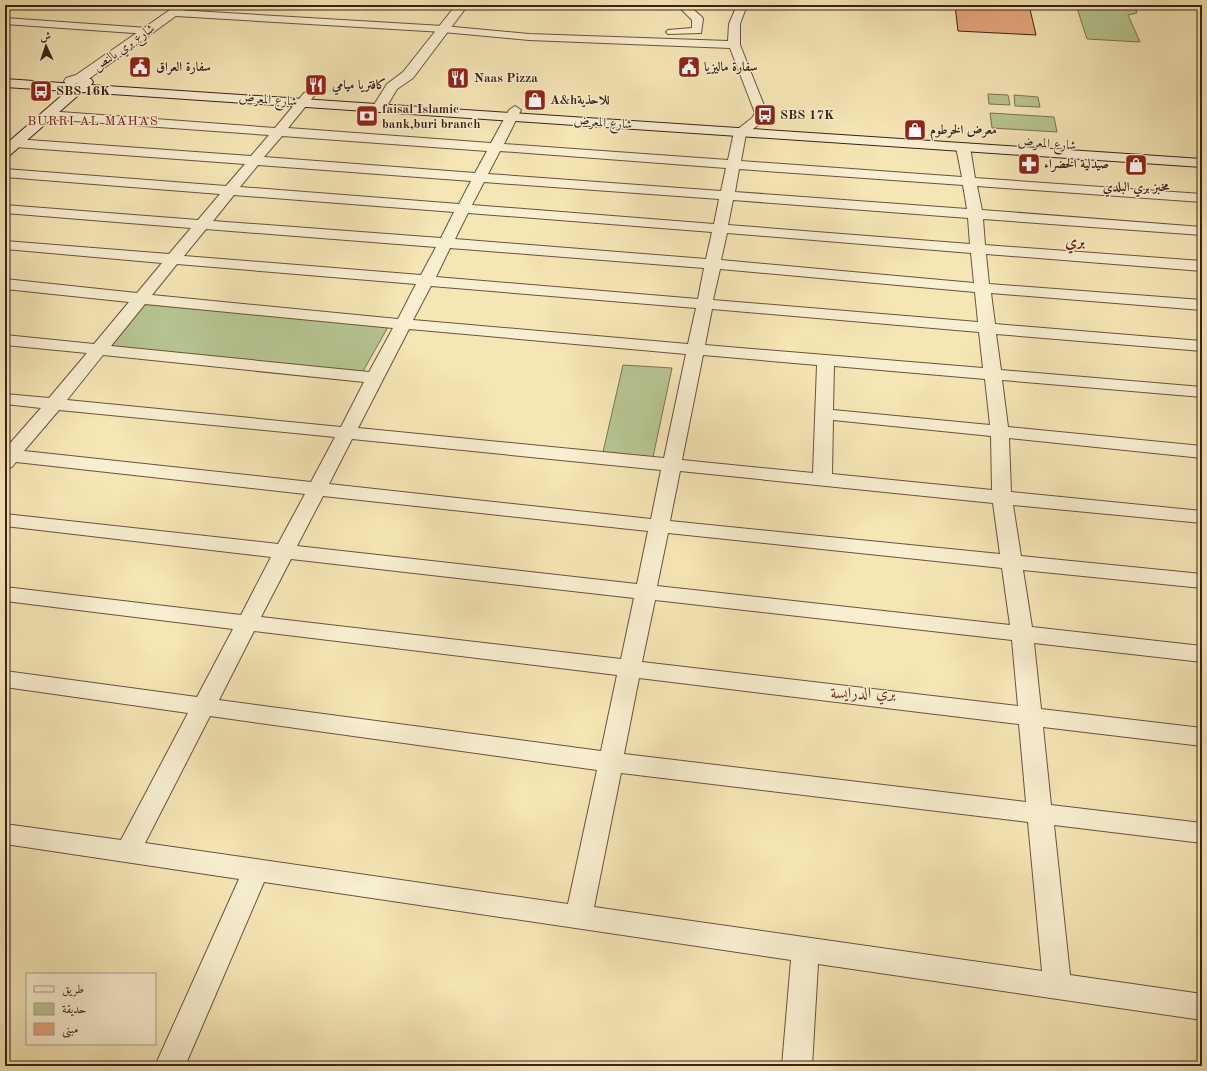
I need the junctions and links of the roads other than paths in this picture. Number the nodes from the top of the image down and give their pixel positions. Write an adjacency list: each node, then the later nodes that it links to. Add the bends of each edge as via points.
1 (195, 5): 6 (street)
2 (462, 5): 8 (main road)
3 (682, 5): 10 (street, via 698,19 697,31 666,33 661,37)
4 (726, 5): 5 (street)
5 (741, 7): 11 (street, via 734,22)
6 (181, 9): 8 (street); 9 (main road, شارع بري بالنص)
7 (5, 21): 9 (street)
8 (443, 29): 10 (street, via 511,36); 16 (main road, via 408,74 408,84)
9 (148, 31): 14 (main road, شارع بري بالنص)
10 (662, 42): 11 (street)
11 (734, 45): 19 (street, via 761,110 760,116)
12 (5, 76): 14 (main road, شارع المعرض)
13 (5, 82): 14 (main road, شارع المعرض)
14 (76, 83): 15 (main road, شارع المعرض); 18 (main road, شارع بري بالنص); 21 (main road, شارع بري بالنص)
15 (305, 99): 16 (main road, شارع المعرض); 20 (street)
16 (389, 105): 17 (main road, شارع المعرض)
17 (514, 113): 19 (main road, شارع المعرض); 23 (street)
18 (47, 115): 20 (street); 21 (main road, شارع بري بالنص)
19 (746, 129): 22 (main road, شارع المعرض); 27 (street)
20 (277, 133): 23 (street); 25 (street)
21 (8, 140): 25 (street)
22 (971, 145): 24 (main road, شارع المعرض); 26 (main road, شارع المعرض); 30 (street)
23 (496, 147): 27 (street); 29 (street)
24 (1202, 155)
25 (255, 160): 29 (street); 31 (street)
26 (1202, 163)
27 (734, 164): 30 (street); 32 (street)
28 (5, 173): 31 (street)
29 (480, 176): 32 (street); 34 (street)
30 (968, 181): 33 (street); 36 (street)
31 (230, 190): 34 (street); 37 (street)
32 (727, 195): 36 (street); 38 (street)
33 (1202, 198)
34 (464, 208): 38 (street); 40 (street)
35 (5, 209): 37 (street)
36 (975, 213): 39 (street); 42 (street)
37 (201, 225): 40 (street); 43 (street)
38 (720, 229): 42 (street); 44 (street)
39 (1202, 231)
40 (446, 243): 44 (street); 46 (street)
41 (5, 245): 43 (street)
42 (979, 248): 45 (street); 48 (street)
43 (174, 259): 46 (street); 49 (street)
44 (713, 264): 48 (street); 50 (street)
45 (1202, 266)
46 (426, 281): 50 (street); 52 (street)
47 (5, 284): 49 (street)
48 (982, 288): 51 (street); 53 (street)
49 (140, 299): 52 (street); 57 (street)
50 (705, 304): 53 (street); 56 (street)
51 (1202, 305)
52 (404, 324): 56 (street); 60 (street)
53 (987, 328): 55 (street); 59 (street)
54 (5, 340): 57 (street)
55 (1202, 346)
56 (696, 348): 58 (street); 69 (street)
57 (99, 350): 60 (street); 63 (street)
58 (826, 361): 59 (street); 64 (street)
59 (993, 374): 61 (street); 66 (street)
60 (375, 378): 65 (street)
61 (1202, 392)
62 (5, 399): 63 (street)
63 (54, 404): 65 (street); 68 (street)
64 (823, 414): 66 (street); 70 (street)
65 (346, 433): 69 (street); 71 (street)
66 (1000, 433): 67 (street); 72 (street)
67 (1202, 452)
68 (7, 458): 71 (street)
69 (672, 464): 70 (street); 75 (street)
70 (822, 478): 72 (street)
71 (317, 489): 75 (street); 76 (street)
72 (1002, 497): 73 (street); 77 (street)
73 (1202, 518)
74 (5, 520): 76 (street)
75 (659, 526): 77 (street); 79 (street)
76 (284, 552): 79 (street); 81 (street)
77 (1011, 562): 78 (street); 82 (street)
78 (1202, 581)
79 (645, 592): 82 (street); 84 (street)
80 (5, 594): 81 (street)
81 (248, 622): 84 (street); 86 (street)
82 (1022, 633): 83 (street); 87 (street)
83 (1202, 654)
84 (630, 667): 87 (street); 89 (street)
85 (5, 679): 86 (street)
86 (204, 706): 89 (street); 93 (street)
87 (1030, 716): 88 (street); 90 (street)
88 (1202, 737)
89 (610, 762): 90 (street); 95 (street)
90 (1039, 815): 91 (street); 97 (street)
91 (1202, 833)
92 (5, 834): 93 (street)
93 (128, 851): 94 (street)
94 (256, 870): 95 (street); 99 (street)
95 (579, 917): 96 (street)
96 (805, 949): 97 (street); 100 (street)
97 (1057, 986): 98 (street)
98 (1202, 1007)
99 (170, 1066)
100 (797, 1066)

